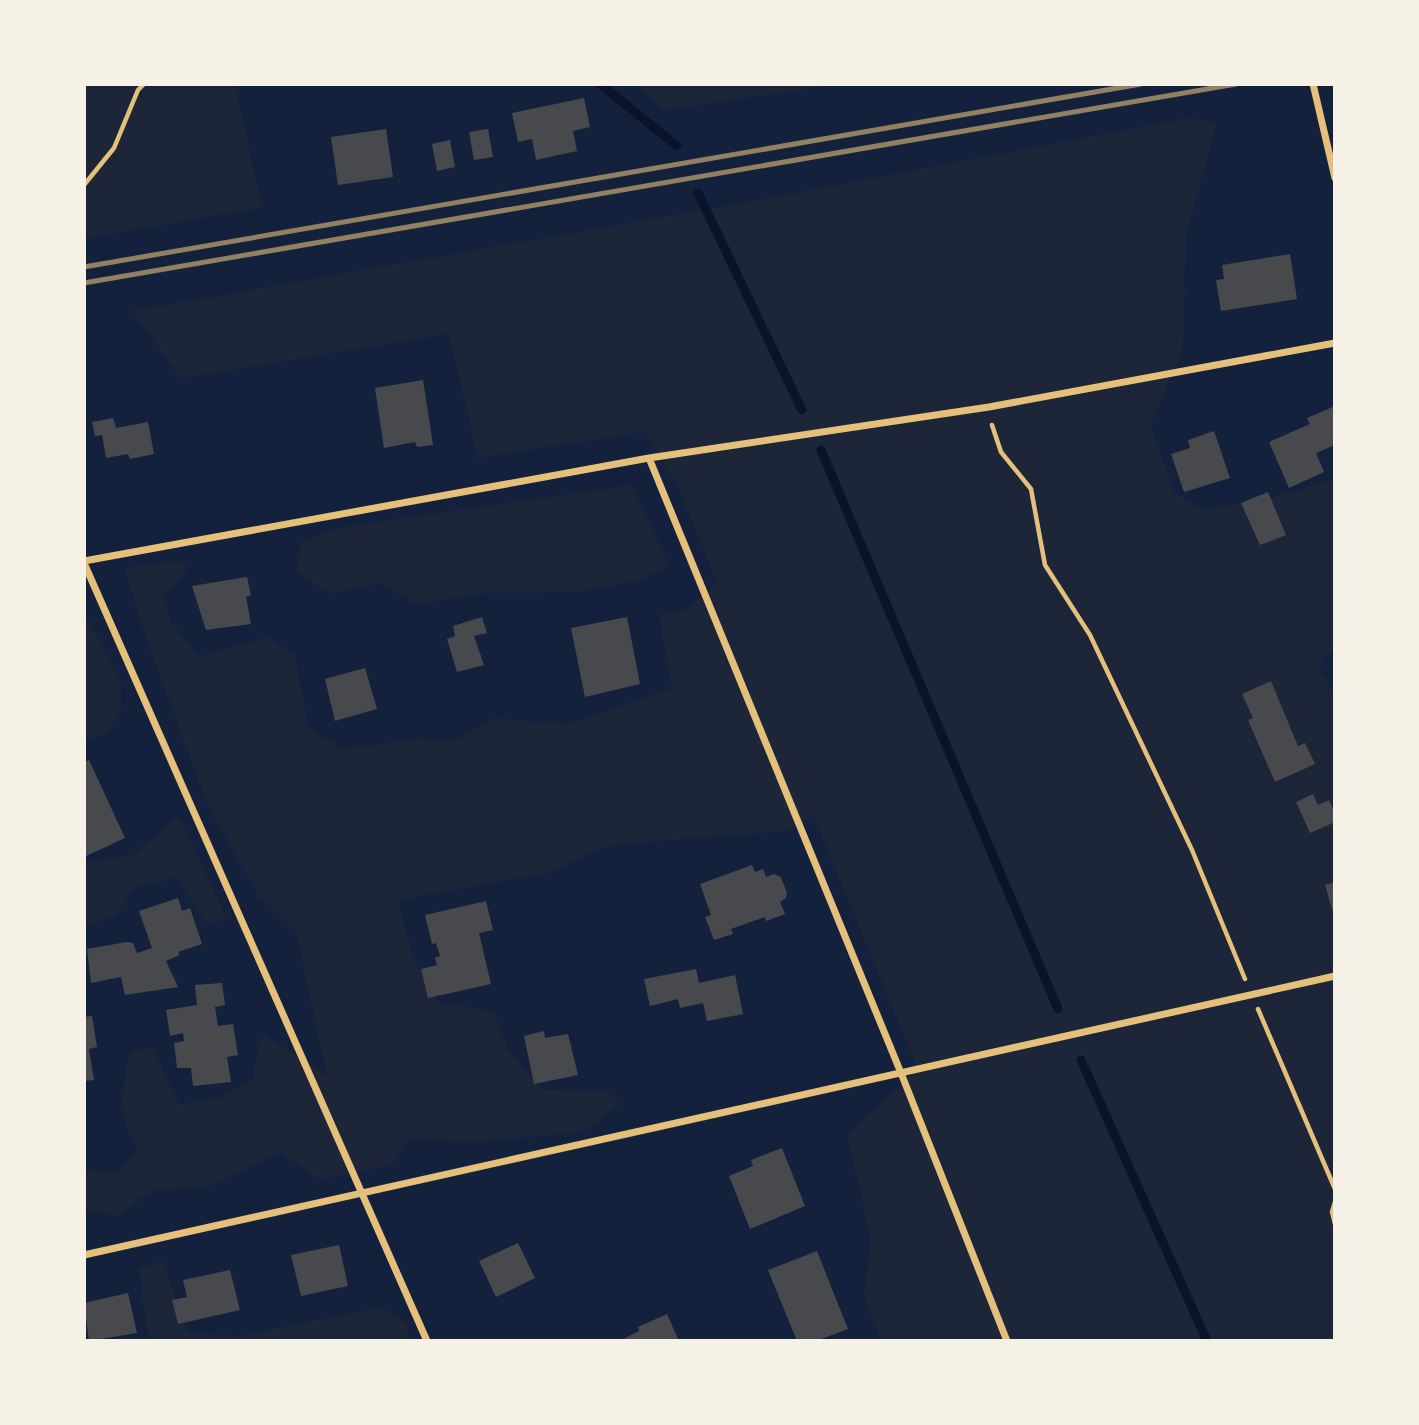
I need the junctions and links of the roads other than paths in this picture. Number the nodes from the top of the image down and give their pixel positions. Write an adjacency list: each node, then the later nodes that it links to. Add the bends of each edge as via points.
1 (1313, 84): 2 (street)
2 (1335, 178)
3 (1335, 343): 4 (street, via 989,407)
4 (649, 458): 5 (street); 7 (street)
5 (84, 562): 8 (street)
6 (1335, 976): 7 (street)
7 (901, 1073): 8 (street); 11 (street)
8 (359, 1193): 9 (street); 10 (street)
9 (84, 1255)
10 (427, 1341)
11 (1007, 1341)

